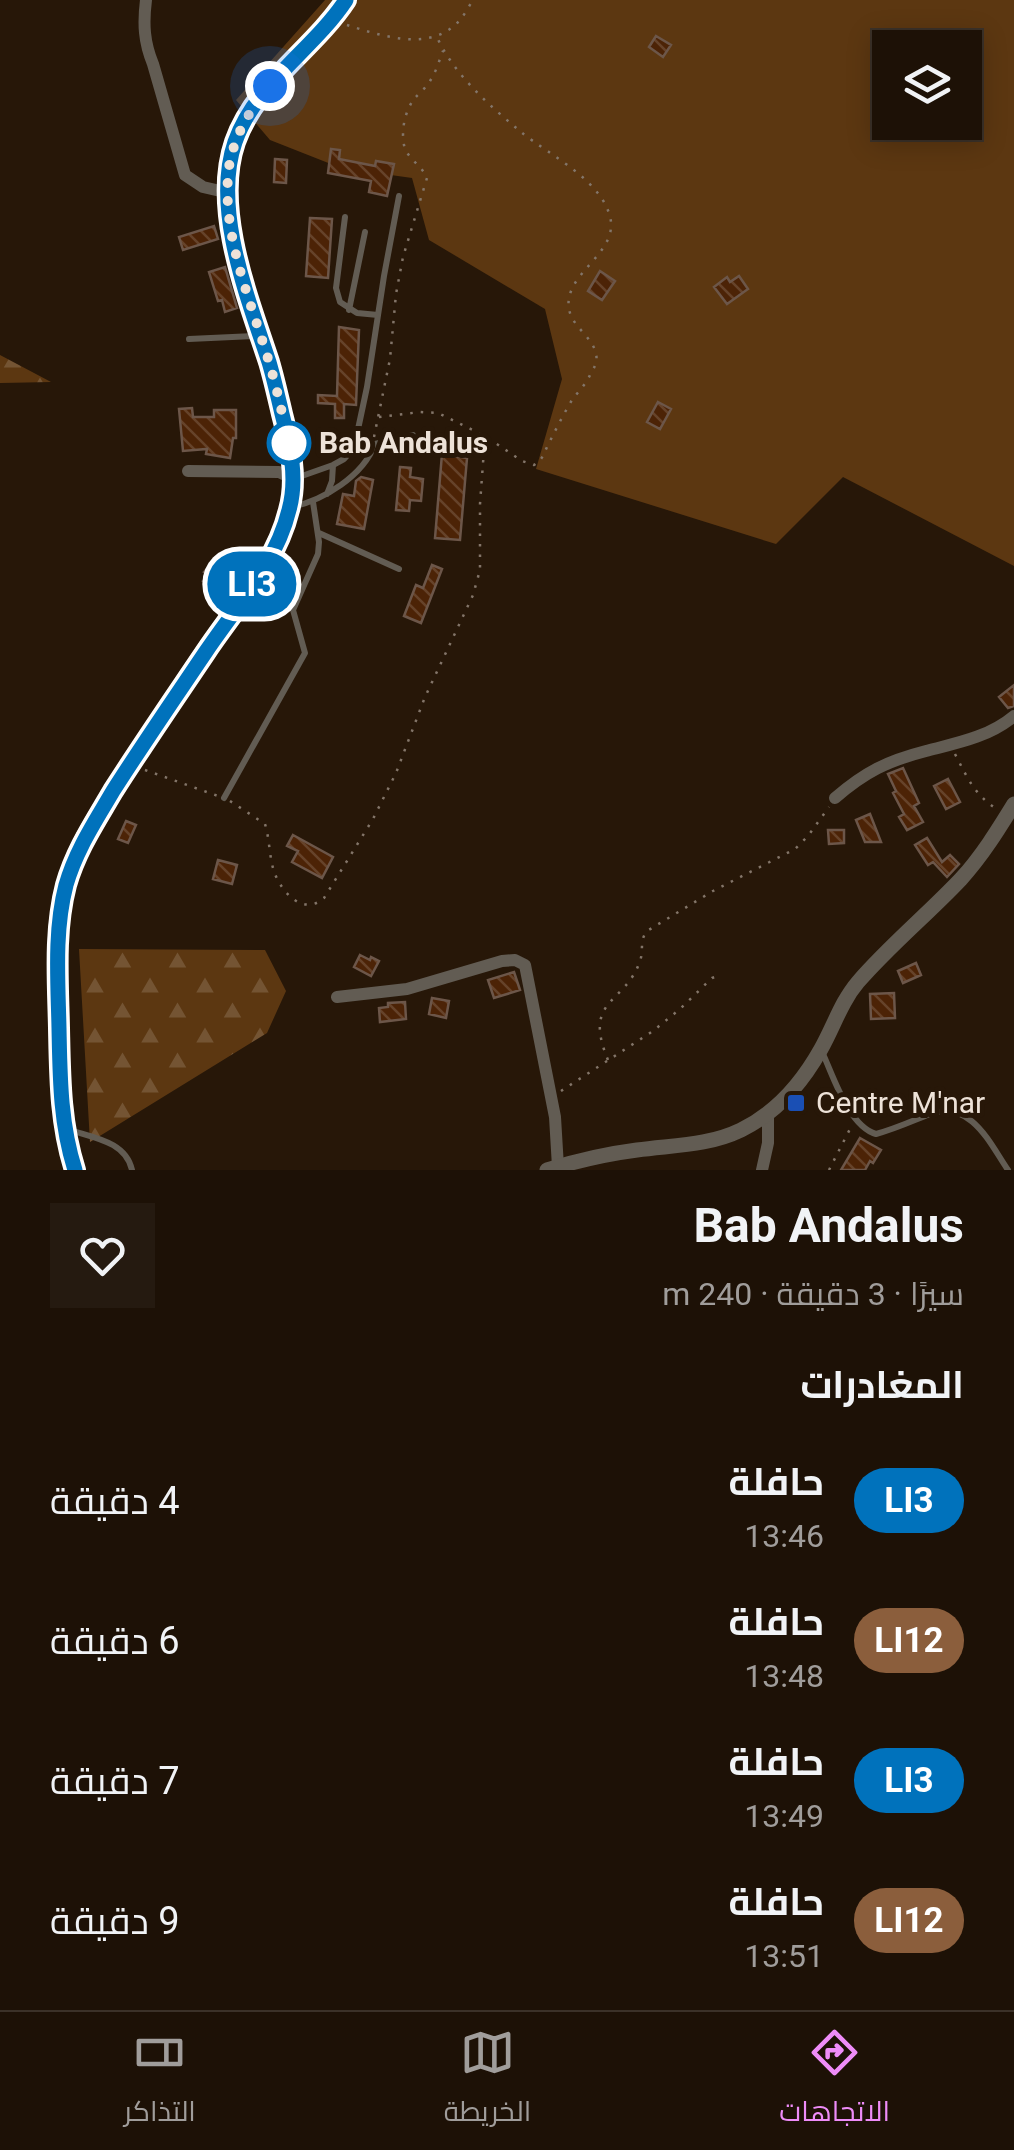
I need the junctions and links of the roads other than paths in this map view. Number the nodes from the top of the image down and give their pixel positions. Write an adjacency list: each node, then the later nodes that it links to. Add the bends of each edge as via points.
1 (146, 0): 3 (street, via 146,48 185,175)
2 (346, 0): 3 (main road, via 243,124)
3 (228, 193): 9 (main road)
4 (400, 196): 8 (lane)
5 (345, 217): 7 (lane, via 336,288)
6 (365, 232): 7 (lane)
7 (349, 310): 8 (lane)
8 (378, 315): 12 (lane)
9 (260, 336): 10 (lane); 16 (main road)
10 (189, 339)
11 (413, 435): 13 (lane, via 374,444)
12 (354, 448): 13 (lane); 14 (lane)
13 (370, 455): 17 (lane)
14 (333, 466): 16 (lane); 17 (lane)
15 (188, 471): 16 (street, via 279,472)
16 (293, 480): 19 (main road)
17 (326, 495): 18 (lane)
18 (313, 502): 19 (lane); 20 (lane)
19 (290, 507): 29 (main road, via 272,554 74,861 58,950)
20 (318, 532): 21 (lane); 23 (lane, via 318,554 293,610 305,653)
21 (399, 569)
22 (1014, 716): 24 (street, via 988,732 862,775)
23 (224, 798)
24 (835, 798)
25 (1011, 810): 27 (street, via 960,880 855,986)
26 (337, 997): 30 (street, via 407,989 487,964 526,965 556,1117)
27 (821, 1049): 28 (street); 34 (lane, via 864,1129 876,1134 937,1112 960,1112 978,1125)
28 (768, 1114): 30 (street, via 704,1143); 33 (street)
29 (64, 1128): 31 (main road); 32 (lane, via 120,1148)
30 (552, 1168)
31 (75, 1170)
32 (132, 1170)
33 (762, 1170)
34 (1008, 1170)

